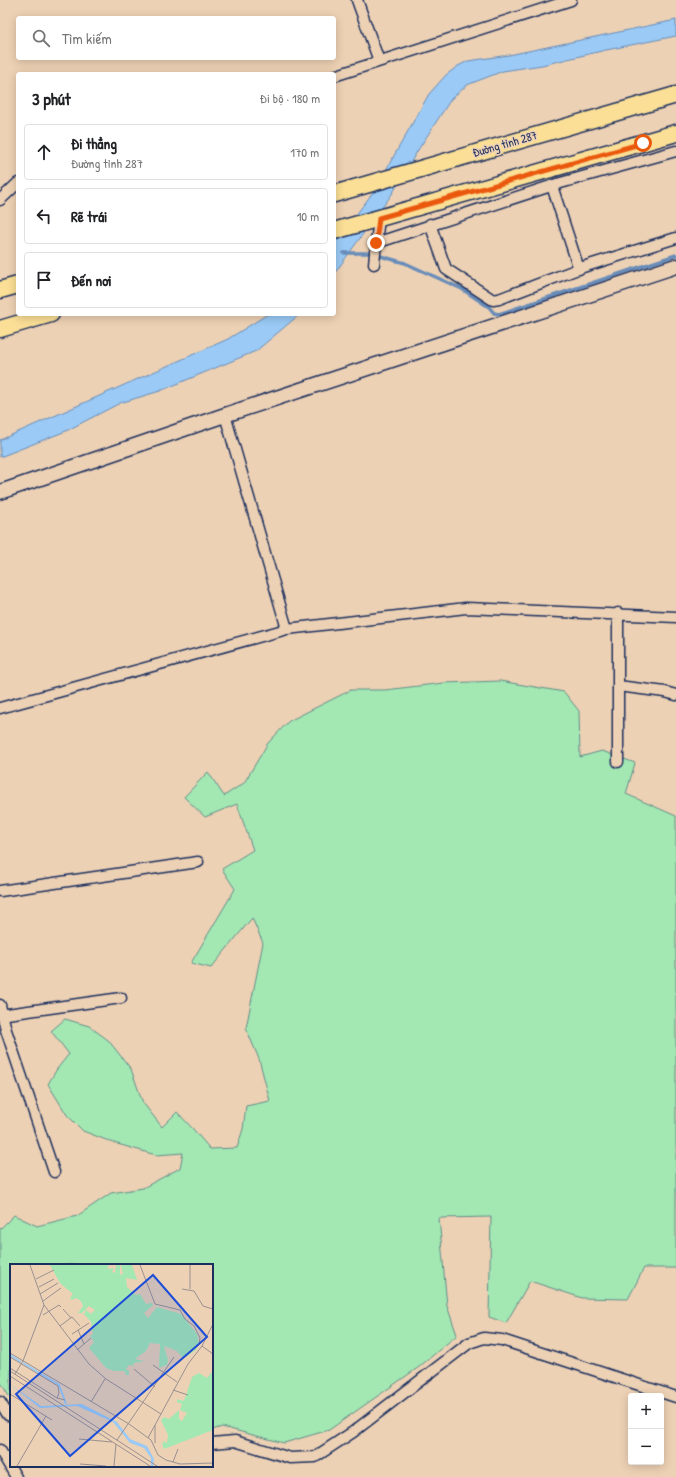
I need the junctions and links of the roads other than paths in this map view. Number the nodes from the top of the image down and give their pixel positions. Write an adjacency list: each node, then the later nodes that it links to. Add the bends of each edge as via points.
1 (357, 0): 3 (street)
2 (571, 0): 3 (street)
3 (379, 61): 4 (street)
4 (336, 75)
5 (676, 95): 10 (main road, Đường tỉnh 287)
6 (676, 133): 12 (main road)
7 (676, 151): 9 (street)
8 (16, 185): 11 (street)
9 (552, 186): 13 (street); 19 (street)
10 (336, 193)
11 (0, 200)
12 (379, 219): 14 (main road); 16 (street)
13 (430, 224): 16 (street); 19 (street, via 446,269 493,300)
14 (336, 230)
15 (676, 238): 19 (street)
16 (376, 245): 17 (street)
17 (374, 264)
18 (676, 266): 24 (street)
19 (580, 269)
20 (16, 286): 21 (main road)
21 (0, 290)
22 (44, 316): 23 (main road)
23 (0, 329)
24 (225, 415): 25 (street); 28 (street)
25 (0, 492)
26 (618, 613): 27 (street); 28 (street, via 466,608); 29 (street)
27 (676, 617)
28 (287, 629): 31 (street)
29 (618, 686): 30 (street); 32 (street)
30 (676, 695)
31 (0, 708)
32 (618, 762)
33 (198, 862): 34 (street)
34 (0, 891)
35 (121, 998): 36 (street)
36 (1, 1011): 37 (street)
37 (54, 1172)
38 (676, 1397): 41 (street, via 502,1340 484,1338 469,1343 353,1432 315,1457 290,1458 235,1441)
39 (0, 1402): 40 (street)
40 (10, 1416)
41 (213, 1443)
42 (0, 1450): 44 (street)
43 (10, 1467): 45 (street)
44 (10, 1467)
45 (16, 1477)

